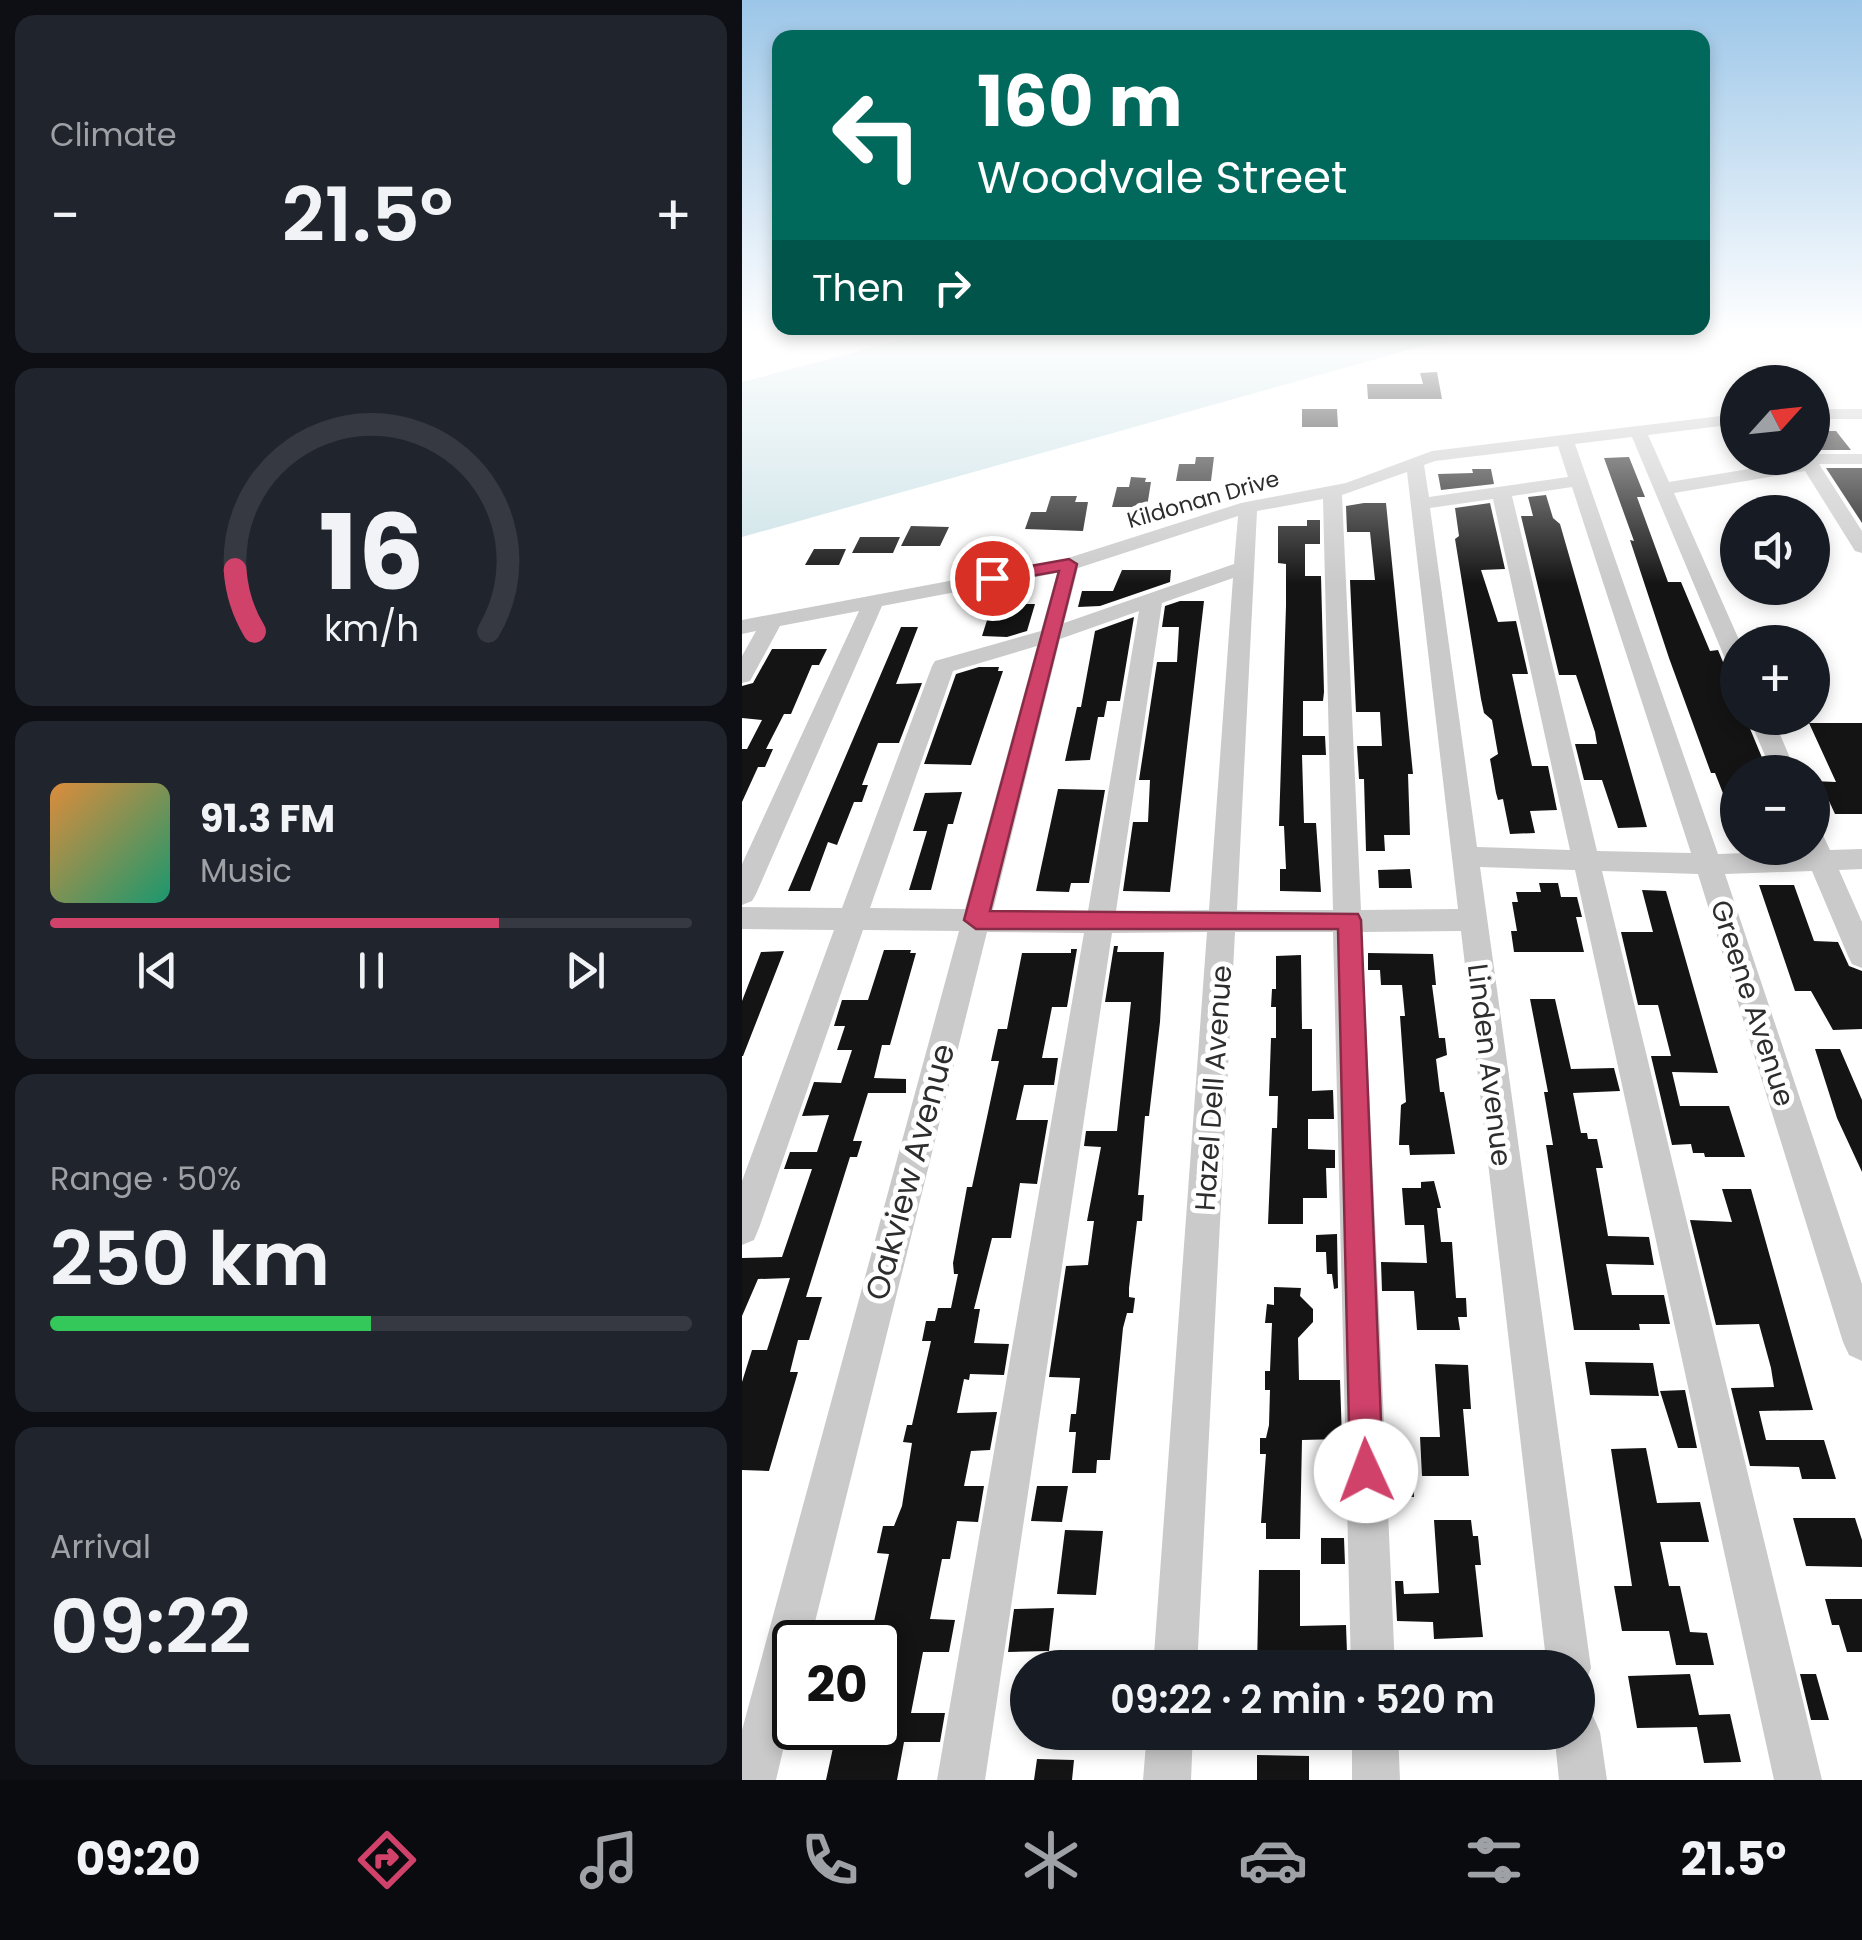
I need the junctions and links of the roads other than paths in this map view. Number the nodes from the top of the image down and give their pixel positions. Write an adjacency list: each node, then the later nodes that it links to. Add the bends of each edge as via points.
1 (1720, 421): 2 (street, Kildonan Drive)
2 (1636, 429): 3 (street, Kildonan Drive); 10 (street)
3 (1564, 437): 6 (street, Kildonan Drive); 9 (street, Greene Avenue)
4 (1830, 459): 5 (street)
5 (1862, 459)
6 (1415, 462): 12 (street, Kildonan Drive); 13 (street, Linden Avenue)
7 (1742, 475): 10 (street)
8 (1817, 475): 15 (street)
9 (1577, 481): 11 (street); 30 (street, Greene Avenue)
10 (1664, 488): 21 (street)
11 (1501, 491): 13 (street); 27 (street)
12 (1332, 492): 14 (street, Kildonan Drive); 36 (street)
13 (1420, 504): 26 (street, Linden Avenue)
14 (1248, 508): 16 (street, Kildonan Drive); 17 (street, Hazel Dell Avenue)
15 (1862, 548)
16 (1069, 564): 18 (street, Kildonan Drive); 23 (street, Oakview Avenue)
17 (1247, 566): 19 (street); 39 (street, Hazel Dell Avenue)
18 (876, 599): 20 (street, Kildonan Drive); 32 (street)
19 (1152, 599): 23 (street); 38 (street)
20 (773, 620): 22 (street, Kildonan Drive); 24 (street)
21 (1722, 625)
22 (742, 627)
23 (1051, 634): 34 (street, via 943,666); 35 (street, Oakview Avenue)
24 (742, 676)
25 (1830, 851): 28 (street)
26 (1463, 858): 27 (street); 37 (street, Linden Avenue)
27 (1584, 859): 30 (street); 54 (street)
28 (1862, 859)
29 (1720, 862): 30 (street)
30 (1708, 864): 42 (street, Greene Avenue)
31 (1823, 865): 40 (street)
32 (742, 894)
33 (742, 918): 34 (street)
34 (853, 919): 35 (street); 41 (street)
35 (976, 920): 38 (street); 49 (street, Oakview Avenue)
36 (1350, 920): 37 (street); 39 (street); 44 (street)
37 (1472, 920): 45 (street, Linden Avenue)
38 (1101, 922): 39 (street); 50 (street)
39 (1224, 922): 43 (street, Hazel Dell Avenue)
40 (1862, 956)
41 (742, 1228)
42 (1862, 1342)
43 (1176, 1650)
44 (1371, 1650)
45 (1567, 1650)
46 (1169, 1750): 51 (street)
47 (1375, 1750): 52 (street)
48 (1579, 1750): 53 (street)
49 (752, 1780)
50 (961, 1780)
51 (1167, 1780)
52 (1376, 1780)
53 (1583, 1780)
54 (1798, 1780)

